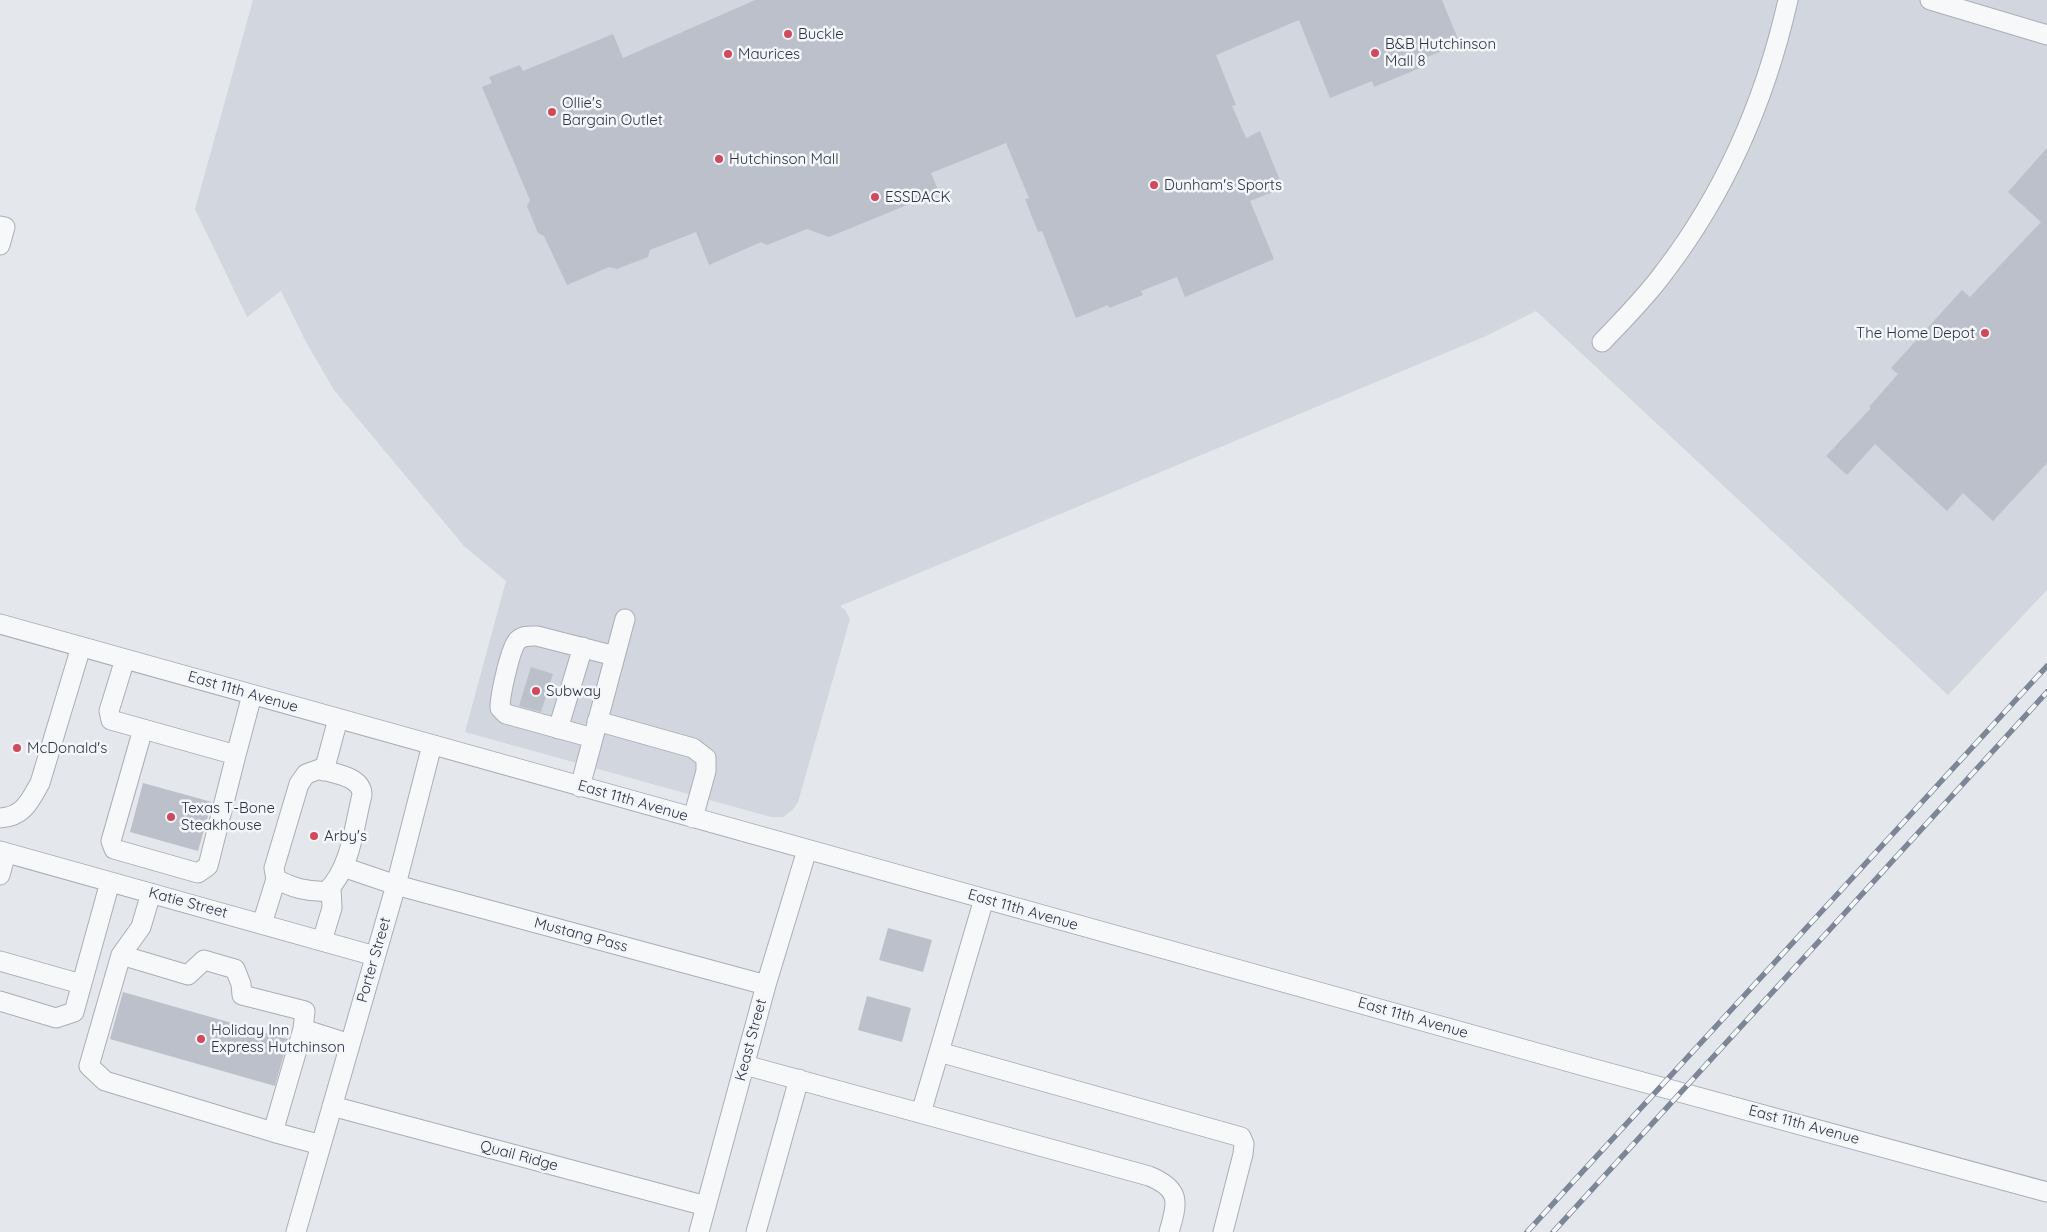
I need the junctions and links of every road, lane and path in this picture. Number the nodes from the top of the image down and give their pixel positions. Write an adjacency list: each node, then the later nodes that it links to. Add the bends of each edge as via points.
1 (1788, 0): 6 (street, via 1778,42 1758,98 1740,146 1717,192 1664,272)
2 (1930, 0): 3 (street)
3 (2047, 36)
4 (0, 226): 5 (street, via 5,227)
5 (0, 245)
6 (1602, 342)
7 (625, 619): 11 (street)
8 (0, 624): 9 (street, East 11th Avenue)
9 (81, 647): 12 (street, East 11th Avenue); 22 (street, via 40,783 20,813)
10 (583, 648): 11 (street); 16 (street); 16 (street, via 525,636 518,641 500,699 500,708 506,714)
11 (615, 656): 17 (street)
12 (125, 659): 13 (street, East 11th Avenue); 15 (street, via 109,711 111,720)
13 (252, 695): 14 (street, East 11th Avenue); 19 (street)
14 (338, 719): 18 (street, East 11th Avenue); 20 (street)
15 (143, 729): 19 (street); 19 (street, via 111,841 114,850 198,873 208,866)
16 (558, 729): 17 (street)
17 (595, 730): 21 (street); 23 (street, via 693,748 706,758 706,771)
18 (432, 745): 21 (street, East 11th Avenue); 30 (street, Porter Street)
19 (236, 754)
20 (324, 771): 26 (street, via 355,780 362,789); 28 (street, via 320,769 306,774 299,784 274,868)
21 (580, 787): 23 (street, East 11th Avenue)
22 (0, 818)
23 (693, 818): 24 (street, East 11th Avenue)
24 (807, 850): 33 (street, East 11th Avenue); 40 (street, Keast Street)
25 (3, 852): 27 (street); 29 (street, Katie Street)
26 (343, 867): 30 (street, Mustang Pass); 31 (street)
27 (0, 875)
28 (276, 878): 31 (street, via 310,892 327,891); 34 (street)
29 (110, 882): 32 (street, Katie Street); 39 (street)
30 (396, 885): 37 (street, Porter Street); 40 (street, Mustang Pass)
31 (331, 886): 35 (street, via 332,908)
32 (151, 893): 34 (street, Katie Street); 36 (street, via 141,927)
33 (984, 899): 44 (street); 51 (street, East 11th Avenue)
34 (262, 924): 35 (street, Katie Street)
35 (322, 941): 37 (street, Katie Street)
36 (121, 956): 42 (street, via 188,975 204,960 235,970 242,995 305,1011); 49 (street, via 90,1066 105,1081)
37 (375, 956): 43 (street, Porter Street)
38 (0, 961): 39 (street)
39 (81, 984): 41 (street, via 74,1012 56,1018)
40 (766, 985): 45 (street, Keast Street)
41 (0, 1001)
42 (303, 1029): 43 (street); 49 (street)
43 (350, 1044): 47 (street, Porter Street)
44 (939, 1052): 48 (street); 57 (street, via 1241,1137 1243,1154)
45 (745, 1065): 46 (street); 52 (street, Keast Street)
46 (799, 1079): 48 (street); 55 (street)
47 (332, 1106): 50 (street, Porter Street); 52 (street, Quail Ridge)
48 (921, 1113): 56 (street, via 1166,1183 1174,1192 1176,1202)
49 (273, 1132): 50 (street)
50 (321, 1145): 53 (street, Porter Street)
51 (2047, 1192)
52 (706, 1206): 54 (street, Keast Street)
53 (296, 1232)
54 (699, 1232)
55 (756, 1232)
56 (1169, 1232)
57 (1223, 1232)

